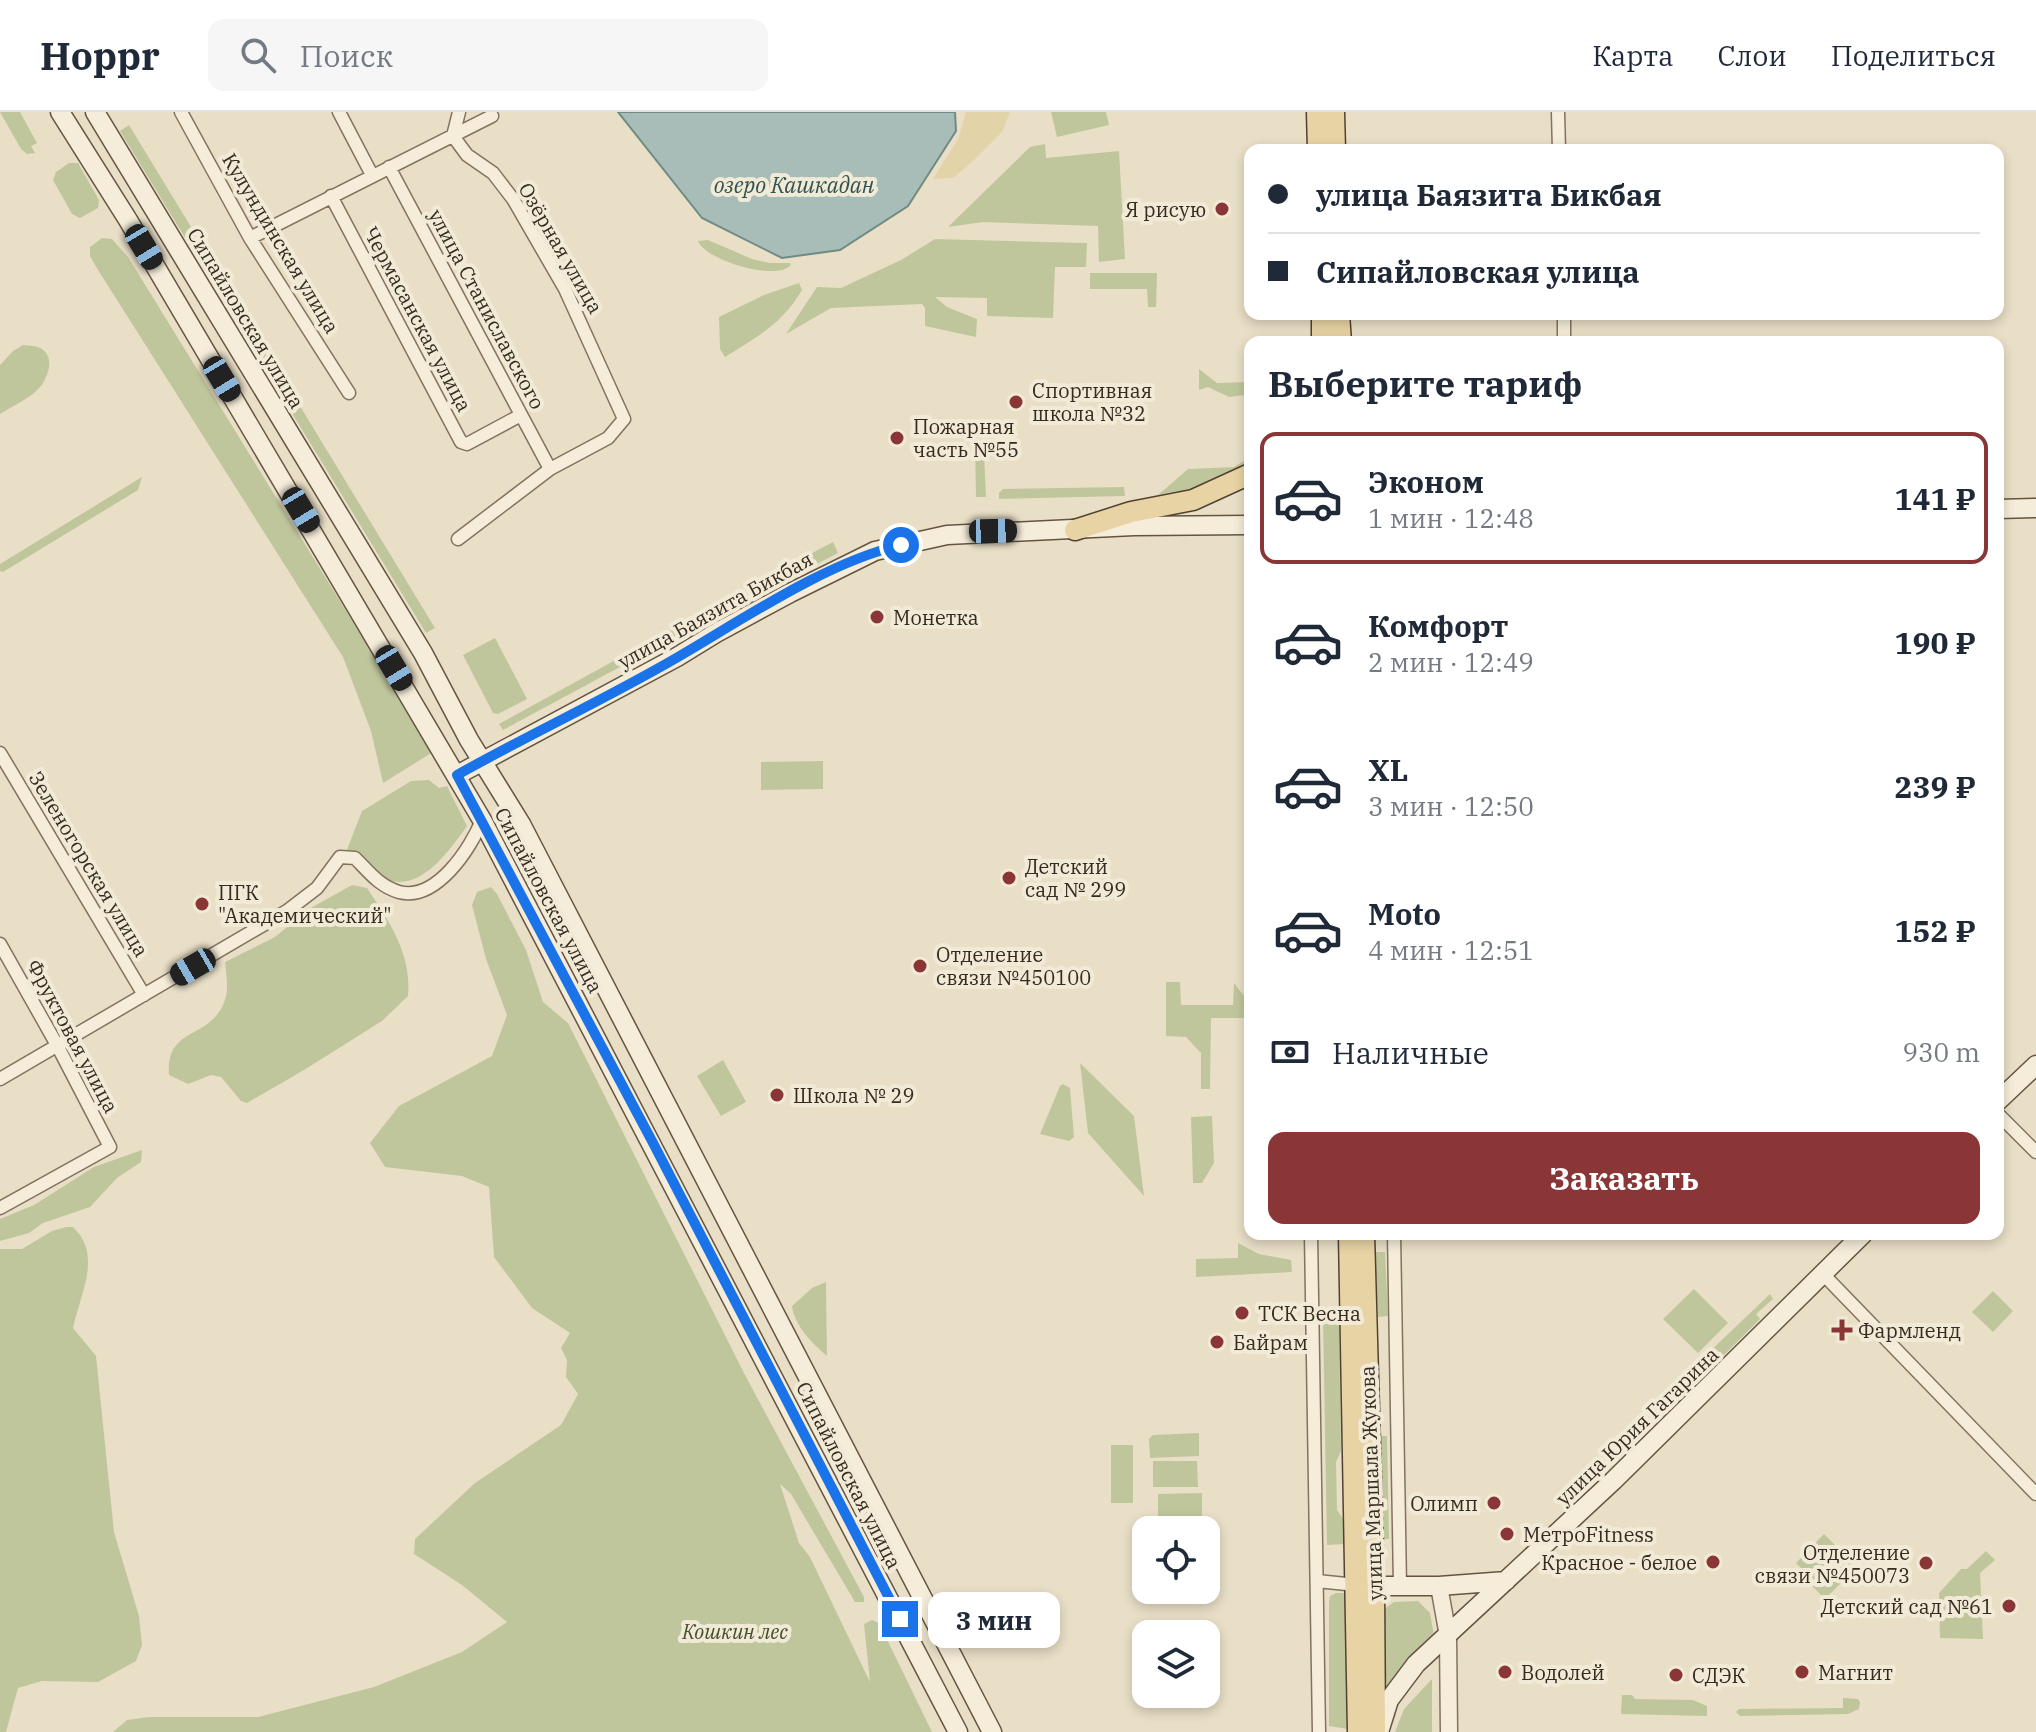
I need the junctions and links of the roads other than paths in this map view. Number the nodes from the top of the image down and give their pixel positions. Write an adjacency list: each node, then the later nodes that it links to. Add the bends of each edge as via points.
1 (60, 112): 18 (main road, Сипайловская улица)
2 (95, 112): 17 (main road, Сипайловская улица)
3 (181, 112): 19 (street, Кулундинская улица)
4 (339, 112): 15 (street)
5 (459, 112): 10 (street)
6 (1317, 112): 11 (main road)
7 (1334, 112): 12 (main road)
8 (1558, 112): 13 (street)
9 (492, 116): 10 (street)
10 (453, 136): 14 (street); 22 (street, Озёрная улица, via 513,199 565,289 624,419 608,438)
11 (1318, 144)
12 (1335, 144)
13 (1559, 144)
14 (389, 167): 15 (street); 21 (street, улица Станиславского)
15 (372, 175): 16 (street)
16 (331, 196): 19 (street); 21 (street, Чермасанская улица, via 461,442 467,444)
17 (153, 208): 18 (main road, via 136,208); 30 (main road, Сипайловская улица, via 423,653)
18 (128, 220): 31 (main road, Сипайловская улица)
19 (250, 238): 20 (street, Кулундинская улица)
20 (349, 393)
21 (521, 415): 22 (street, улица Станиславского)
22 (550, 469): 28 (street)
23 (1244, 477): 27 (main road, via 1193,500)
24 (2036, 508): 25 (main road)
25 (2004, 509)
26 (1244, 525): 27 (main road, улица Баязита Бикбая)
27 (1075, 530): 30 (main road, улица Баязита Бикбая, via 947,535 875,551)
28 (458, 539)
29 (0, 753): 34 (street, Зеленогорская улица)
30 (482, 761): 31 (main road, улица Баязита Бикбая); 56 (main road, Сипайловская улица, via 521,824)
31 (457, 775): 32 (main road, Сипайловская улица)
32 (482, 820): 34 (street, via 458,863 430,886 417,892 395,891 369,875 355,858 340,857 317,888 287,911); 55 (main road, Сипайловская улица)
33 (0, 944): 35 (street, Фруктовая улица)
34 (144, 995): 35 (street)
35 (57, 1045): 37 (street); 41 (street, Фруктовая улица, via 110,1147)
36 (2036, 1065): 38 (main road)
37 (0, 1079)
38 (2004, 1095)
39 (2004, 1120): 40 (street)
40 (2036, 1152)
41 (0, 1208)
42 (1311, 1240): 49 (street)
43 (1349, 1240): 51 (main road, улица Маршала Жукова)
44 (1364, 1240): 51 (main road, улица Маршала Жукова)
45 (1394, 1240): 52 (street)
46 (1857, 1240): 47 (main road, улица Юрия Гагарина)
47 (1823, 1274): 48 (street); 50 (main road, улица Юрия Гагарина)
48 (2036, 1494)
49 (1317, 1581): 51 (street); 57 (street)
50 (1506, 1581): 53 (main road); 54 (main road, улица Юрия Гагарина)
51 (1365, 1586): 52 (main road); 58 (main road, улица Маршала Жукова); 59 (main road, улица Маршала Жукова)
52 (1400, 1586): 53 (main road)
53 (1439, 1586): 54 (street)
54 (1448, 1636): 59 (main road, улица Юрия Гагарина, via 1398,1685); 60 (street)
55 (958, 1732)
56 (992, 1732)
57 (1319, 1732)
58 (1358, 1732)
59 (1377, 1732)
60 (1449, 1732)

